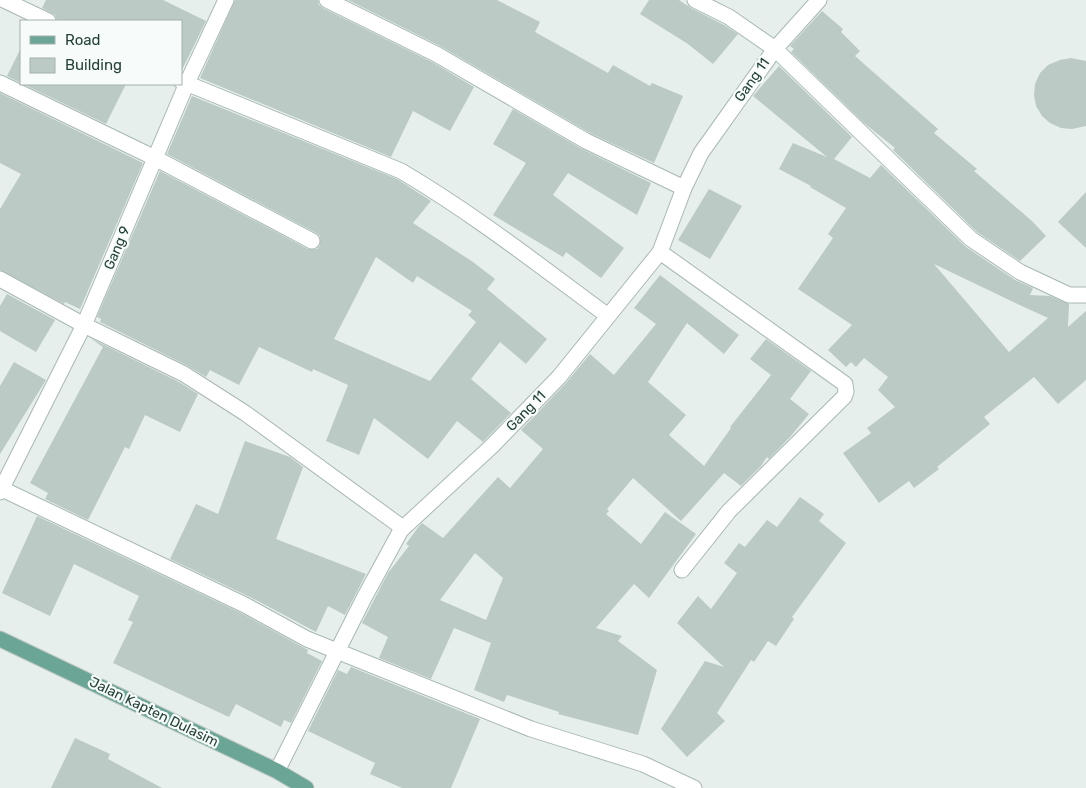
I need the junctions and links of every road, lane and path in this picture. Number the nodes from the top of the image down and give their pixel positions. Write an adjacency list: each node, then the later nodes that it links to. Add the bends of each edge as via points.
1 (4, 0): 6 (street)
2 (226, 0): 8 (street, Gang 9)
3 (326, 0): 11 (street, via 436,54 586,141)
4 (695, 0): 7 (street, via 729,17)
5 (819, 0): 7 (street, Gang 11)
6 (46, 20)
7 (774, 49): 11 (street, Gang 11, via 701,153); 15 (street, via 970,239 1020,272 1069,294)
8 (184, 82): 10 (street, Gang 9); 16 (street, via 401,171 472,217)
9 (0, 83): 10 (street)
10 (155, 158): 12 (street); 17 (street, Gang 9)
11 (684, 188): 13 (street, Gang 11)
12 (312, 241)
13 (660, 252): 16 (street, Gang 11); 20 (street, via 845,384 846,388 844,397 729,511)
14 (0, 280): 17 (street)
15 (1086, 295)
16 (608, 316): 19 (street, Gang 11, via 559,377 492,446)
17 (84, 325): 18 (street, Gang 9); 19 (street, via 184,374 245,413)
18 (1, 490): 22 (street, via 245,605 307,639)
19 (403, 528): 22 (street, Gang 11)
20 (682, 570)
21 (0, 639): 23 (main road, Jalan Kapten Dulasim)
22 (338, 650): 23 (street, Gang 11); 25 (street, via 532,729 643,764)
23 (277, 771): 24 (main road, Jalan Kapten Dulasim)
24 (306, 788)
25 (694, 788)

